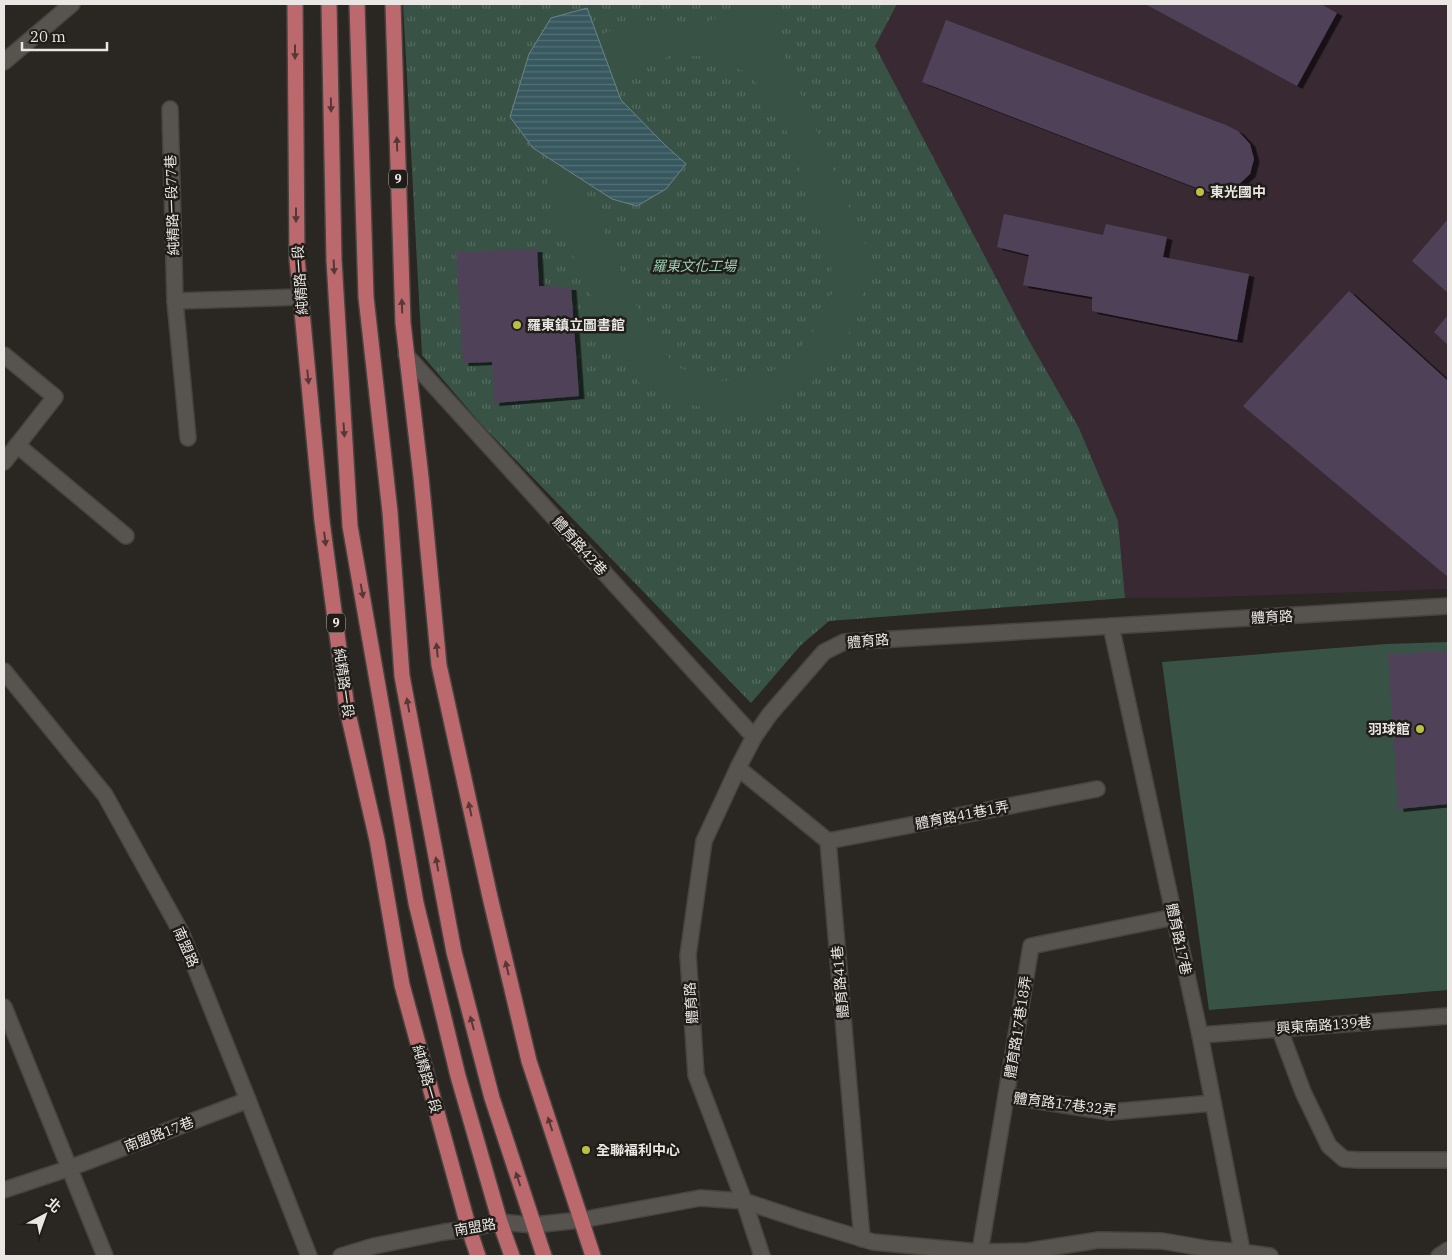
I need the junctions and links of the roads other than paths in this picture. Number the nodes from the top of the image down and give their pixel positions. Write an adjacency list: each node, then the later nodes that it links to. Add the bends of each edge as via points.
1 (72, 4): 6 (street)
2 (295, 4): 8 (main road, 純精路一段 / 9, one-way to 8)
3 (329, 4): 36 (main road, 9, one-way to 36, via 334,260 350,526 416,903 458,1076)
4 (357, 4): 37 (main road, one-way to 4, via 492,1098 454,952 402,676 390,512 366,298)
5 (392, 4): 11 (main road, 9, one-way to 5, via 402,323)
6 (4, 62)
7 (170, 109): 9 (street, 純精路一段77巷)
8 (300, 298): 9 (street); 38 (main road, 純精路一段 / 9, one-way to 38, via 322,521 347,710 377,840 402,985)
9 (175, 301): 12 (street, 純精路一段77巷)
10 (4, 355): 13 (street, via 55,397)
11 (406, 355): 19 (street, 體育路42巷); 35 (main road, 9, one-way to 11, via 529,1061 439,665)
12 (188, 438)
13 (17, 445): 14 (street); 15 (street)
14 (4, 462)
15 (126, 536)
16 (1448, 606): 17 (street, 體育路)
17 (1111, 626): 19 (street, 體育路, via 844,642 824,652); 23 (street, 體育路17巷)
18 (4, 671): 29 (street, 南盟路, via 105,795 181,932)
19 (754, 737): 20 (street, 體育路)
20 (738, 768): 22 (street); 34 (street, 體育路, via 704,841 688,955 696,1075)
21 (1097, 789): 22 (street, 體育路41巷1弄)
22 (828, 841): 39 (street, 體育路41巷)
23 (1174, 917): 27 (street, 體育路17巷); 28 (street, 體育路17巷18弄, via 1031,946)
24 (4, 1007): 32 (street)
25 (1448, 1016): 26 (street, 興東南路139巷)
26 (1279, 1028): 27 (street, 興東南路139巷); 31 (street, via 1303,1092 1329,1146 1344,1159)
27 (1200, 1035): 30 (street, 體育路17巷)
28 (1006, 1096): 30 (street, 體育路17巷32弄, via 1110,1112); 41 (street, 體育路17巷18弄)
29 (248, 1100): 32 (street, 南盟路17巷); 45 (street, 南盟路)
30 (1213, 1102): 43 (street, 體育路17巷)
31 (1448, 1160)
32 (70, 1168): 33 (street, 南盟路17巷); 44 (street)
33 (4, 1190)
34 (744, 1201): 35 (street, 南盟路, via 700,1198); 39 (street, 南盟路); 51 (street, 體育路)
35 (581, 1220): 37 (street, 南盟路); 50 (main road, 9)
36 (500, 1222): 37 (street, 南盟路); 38 (street, 南盟路); 48 (main road, 9)
37 (533, 1225): 49 (main road)
38 (469, 1229): 46 (street, 南盟路, via 374,1246); 47 (main road, 9)
39 (862, 1239): 42 (street, 南盟路)
40 (1448, 1250): 53 (street)
41 (980, 1252): 42 (street, 南盟路); 43 (street, 南盟路, via 1028,1251 1099,1240 1162,1241)
42 (959, 1253)
43 (1242, 1254): 52 (street, 南盟路)
44 (105, 1256)
45 (310, 1256)
46 (341, 1256)
47 (478, 1256)
48 (512, 1256)
49 (544, 1256)
50 (593, 1256)
51 (762, 1256)
52 (1270, 1256)
53 (1439, 1256)

